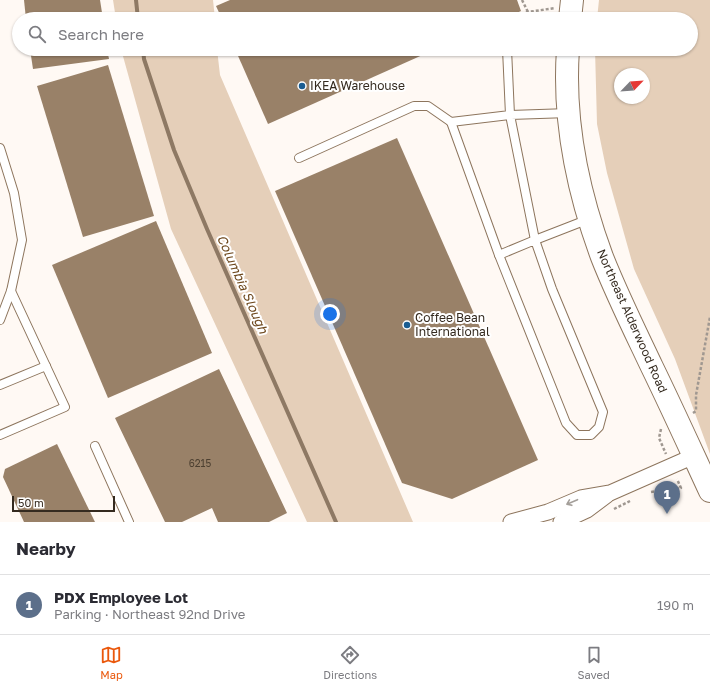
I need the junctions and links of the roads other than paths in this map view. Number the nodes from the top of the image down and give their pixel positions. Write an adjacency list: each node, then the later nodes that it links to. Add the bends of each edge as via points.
1 (507, 56): 4 (lane)
2 (568, 56): 3 (street, Northeast Alderwood Road)
3 (570, 113): 4 (lane); 8 (street, Northeast Alderwood Road, via 580,182)
4 (510, 115): 5 (lane); 9 (lane)
5 (451, 122): 7 (lane, via 428,106 414,106); 10 (lane)
6 (0, 148): 11 (lane, via 14,193 22,240)
7 (299, 158)
8 (590, 218): 9 (lane); 17 (street, Northeast Alderwood Road, via 612,280)
9 (535, 240): 10 (lane); 10 (lane, via 552,289 603,412 599,427 591,435 577,435 566,423)
10 (499, 255)
11 (11, 291): 12 (lane); 13 (lane)
12 (0, 320)
13 (46, 366): 14 (lane); 15 (lane, via 65,407)
14 (0, 385)
15 (0, 435)
16 (95, 446): 20 (lane)
17 (694, 456): 18 (street, Northeast Alderwood Road); 19 (street)
18 (710, 491)
19 (610, 493): 21 (street, one-way to 21, via 582,498 548,512); 22 (street, via 587,510)
20 (129, 522)
21 (511, 522)
22 (561, 522)

